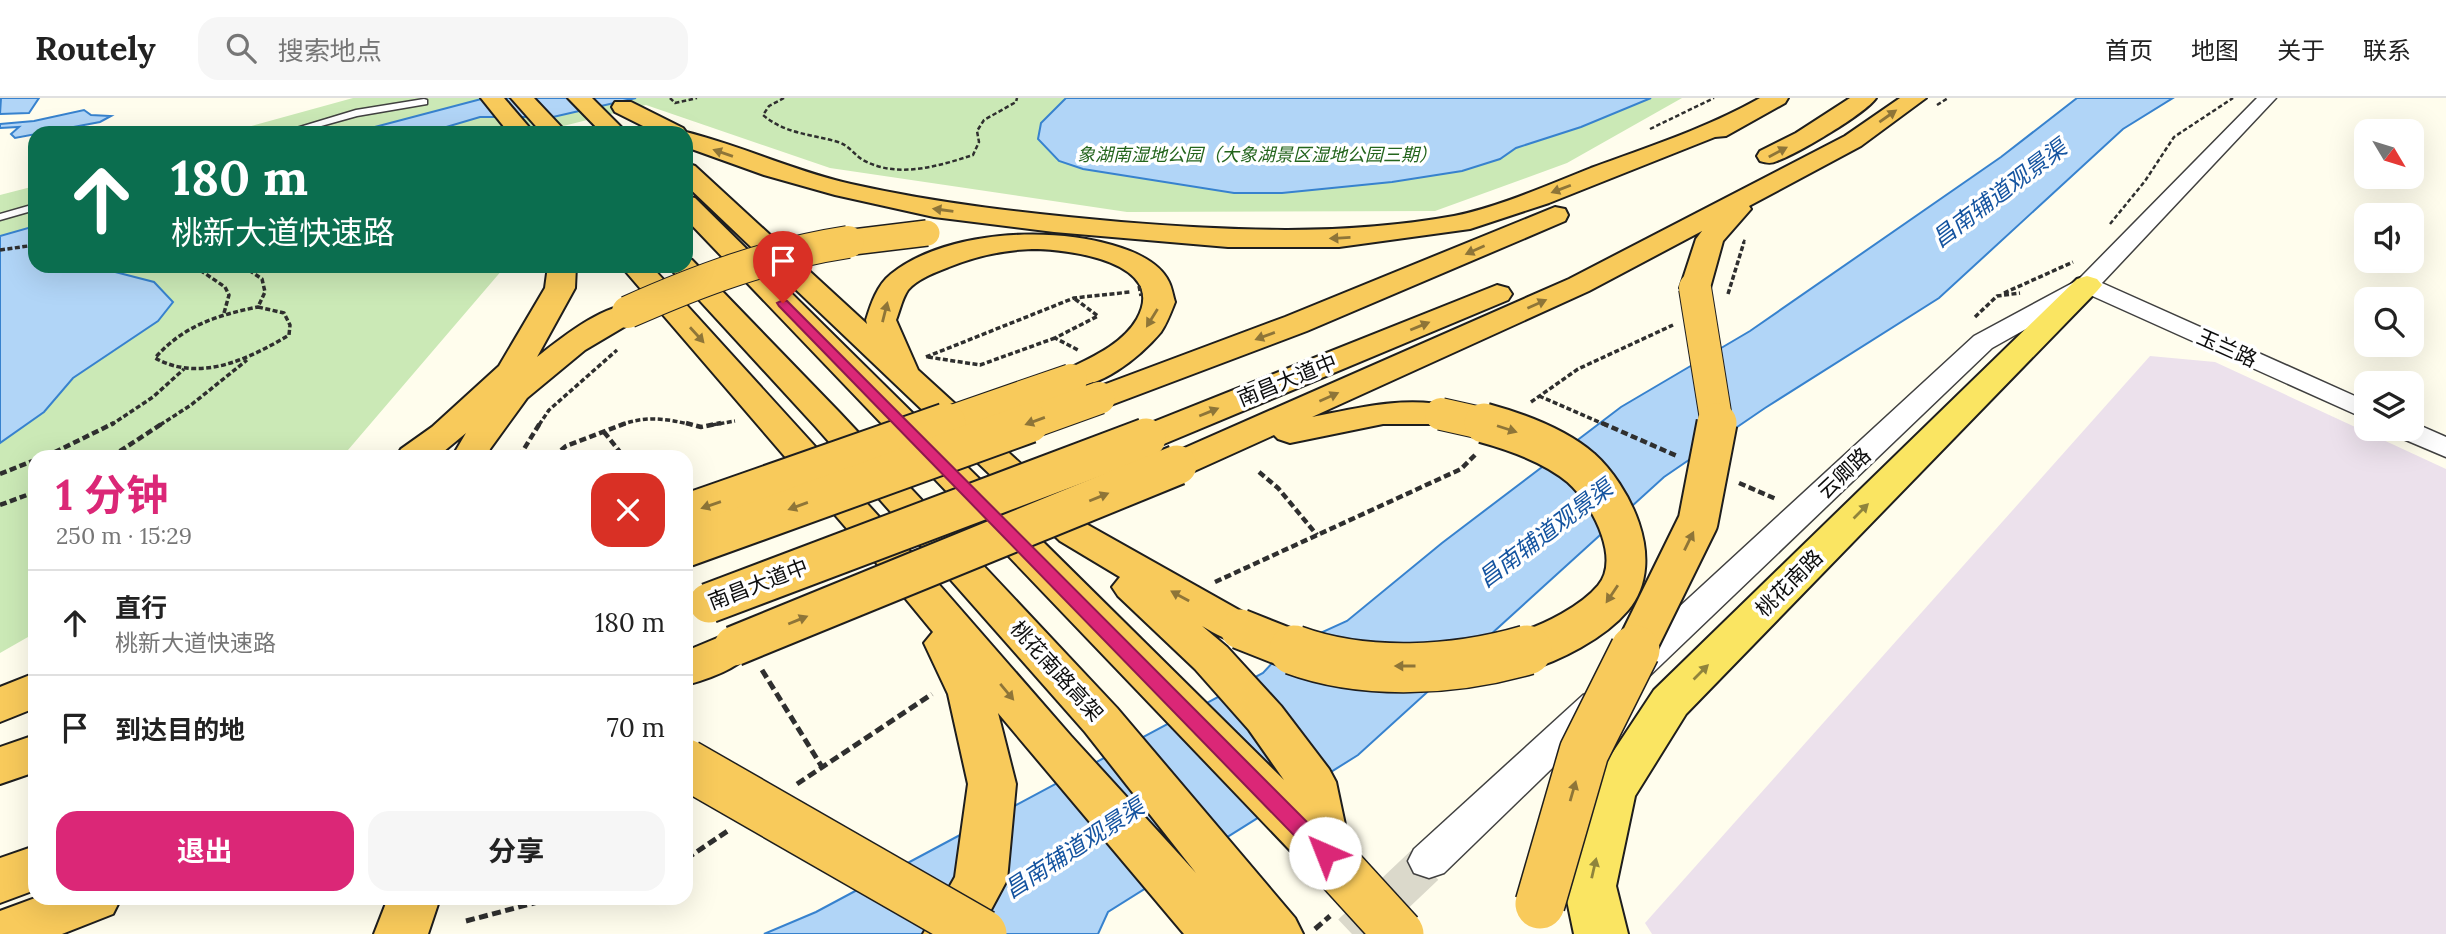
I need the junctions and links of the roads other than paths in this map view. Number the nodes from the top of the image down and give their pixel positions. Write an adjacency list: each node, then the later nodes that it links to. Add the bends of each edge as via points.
1 (522, 98): 13 (highway)
2 (579, 98): 14 (highway)
3 (1777, 98): 10 (highway)
4 (1865, 98): 39 (highway, 南昌大道中, one-way to 4, bridge, via 1146,438 1549,273 1804,138)
5 (2267, 98): 24 (street, 云卿路)
6 (492, 101): 12 (highway)
7 (424, 102): 11 (lane)
8 (619, 102): 15 (highway); 16 (highway)
9 (1921, 105): 18 (highway, one-way to 9)
10 (1739, 120): 23 (highway, one-way to 23, via 1460,223 1339,239); 28 (highway, one-way to 28, via 1564,211 1296,324)
11 (310, 126)
12 (515, 126)
13 (548, 126)
14 (608, 126)
15 (641, 126)
16 (662, 126)
17 (693, 141): 23 (highway, one-way to 17, via 934,209 844,190)
18 (1853, 141): 35 (highway, one-way to 18, via 1579,285); 55 (highway, one-way to 18, bridge, via 1584,752 1698,522 1717,425 1710,239 1739,208)
19 (693, 178): 29 (highway)
20 (28, 209): 22 (lane)
21 (693, 210): 29 (highway)
22 (0, 217)
23 (1228, 239): 34 (highway, bridge, via 1009,231 927,233 850,241 772,257 698,281 628,312 574,343 515,391)
24 (2084, 272): 30 (street, 玉兰路); 50 (street, 云卿路, via 1983,342); 62 (main road, 桃花南路, one-way to 24, via 1590,886 1611,793 1670,702)
25 (561, 273): 33 (highway, via 560,288 512,372)
26 (641, 273): 38 (highway, one-way to 38)
27 (689, 273): 56 (highway, 桃花南路高架, via 1101,720)
28 (1085, 375): 29 (highway, one-way to 28, via 881,320 889,296 902,280 937,262 986,246 1032,241 1076,243 1115,254 1151,274 1161,292 1158,313 1142,333 1122,353); 36 (highway, one-way to 36, bridge); 37 (highway, one-way to 37, bridge)
29 (892, 388): 40 (highway, one-way to 29, via 1074,533); 49 (highway, via 1160,684)
30 (2354, 405)
31 (2424, 438): 32 (street)
32 (2446, 448)
33 (423, 450)
34 (472, 450)
35 (1178, 465): 40 (highway, one-way to 40, bridge, via 1307,428 1383,414 1441,414 1481,421 1558,450 1594,481 1620,520 1627,562 1615,596 1579,626 1534,648 1465,662 1405,667 1329,661); 41 (highway, one-way to 35, bridge)
36 (693, 512)
37 (693, 544)
38 (887, 550): 56 (highway, one-way to 56, via 1054,748); 59 (highway, via 944,640 971,694 992,784 981,880)
39 (697, 607)
40 (1225, 643): 49 (highway, via 1265,718 1312,782)
41 (693, 665)
42 (28, 692): 43 (highway)
43 (0, 706)
44 (28, 756): 45 (highway)
45 (0, 766)
46 (693, 768): 60 (highway, bridge)
47 (28, 784): 48 (highway)
48 (0, 794)
49 (1325, 853): 61 (highway, bridge)
50 (1429, 861)
51 (28, 870): 52 (highway)
52 (0, 881)
53 (76, 905): 57 (highway)
54 (411, 905): 58 (highway)
55 (1543, 919)
56 (1239, 924)
57 (2, 934)
58 (401, 934)
59 (950, 934)
60 (982, 934)
61 (1399, 934)
62 (1601, 934)

